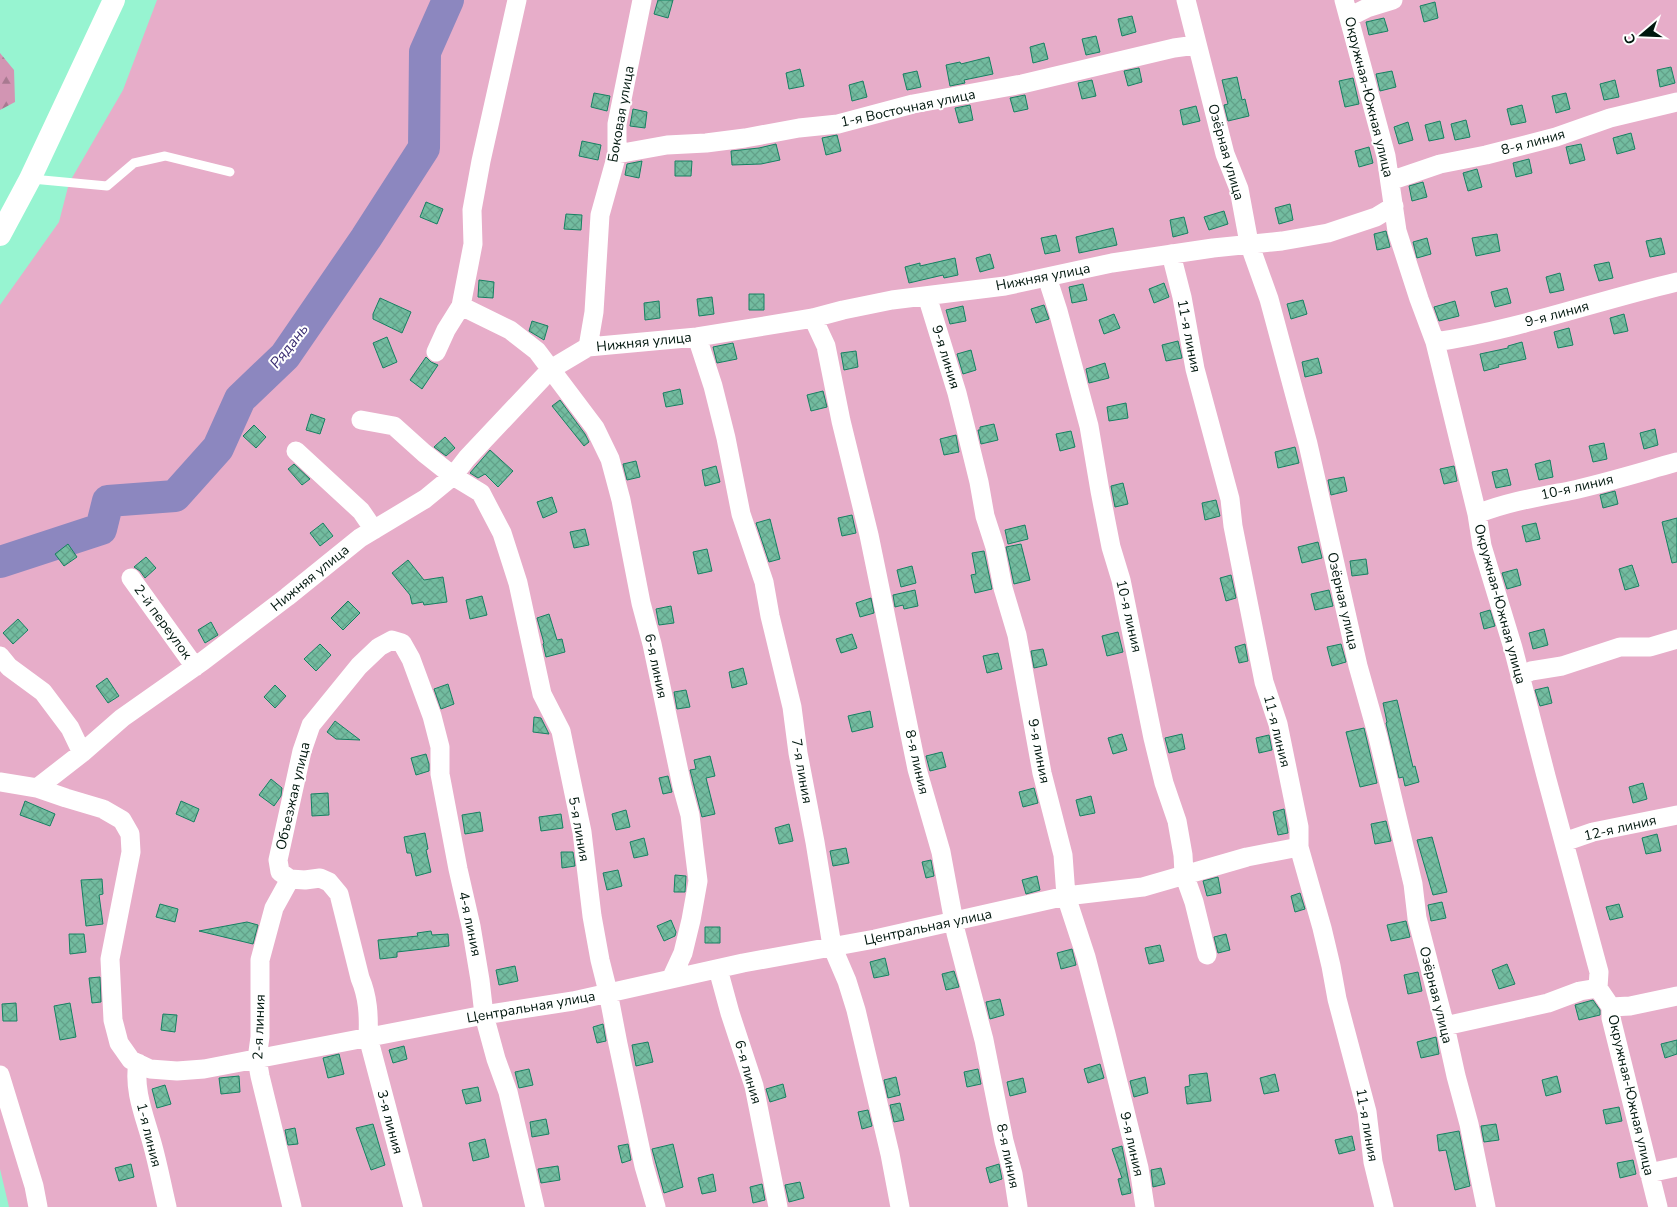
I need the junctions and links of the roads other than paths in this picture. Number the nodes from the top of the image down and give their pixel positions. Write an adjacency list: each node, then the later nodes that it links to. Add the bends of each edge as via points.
1 (114, 0): 11 (street)
2 (517, 0): 20 (street, via 472,210 473,244)
3 (642, 0): 9 (street, Боковая улица, via 617,124)
4 (1186, 0): 7 (street, Озёрная улица)
5 (1393, 0): 6 (street, via 1367,8)
6 (1347, 9): 12 (street, Окружная-Южная улица)
7 (1196, 45): 9 (street, 1-я Восточная улица, via 1022,84 913,104 838,124); 15 (street, Озёрная улица, via 1225,154 1239,189)
8 (1677, 102): 12 (street, 8-я линия, via 1610,118 1556,137 1440,164)
9 (617, 154): 24 (street, Боковая улица, via 600,215 594,312)
10 (230, 172): 11 (lane, via 165,156 134,164 107,186)
11 (30, 179): 14 (street)
12 (1390, 181): 13 (street, Окружная-Южная улица)
13 (1394, 206): 15 (street, Нижняя улица, via 1376,217 1328,234); 23 (street, Окружная-Южная улица, via 1397,231)
14 (0, 235)
15 (1248, 243): 16 (street, Нижняя улица); 58 (street, Озёрная улица, via 1269,299 1308,444 1358,666 1413,884 1417,918)
16 (1171, 254): 17 (street, Нижняя улица); 44 (street, 11-я линия, via 1195,369 1230,499 1264,682 1278,724 1299,826)
17 (1047, 277): 19 (street, Нижняя улица); 45 (street, 10-я линия, via 1089,426 1111,547 1121,580 1153,738 1177,821)
18 (1677, 282): 23 (street, 9-я линия, via 1516,325)
19 (927, 296): 21 (street, Нижняя улица, via 882,302); 47 (street, 9-я линия, via 957,393 1017,636 1042,773 1063,855)
20 (461, 306): 25 (street); 26 (street, 6-я линия, via 510,330 537,351)
21 (813, 318): 22 (street, Нижняя улица); 48 (street, 8-я линия, via 826,346 917,769 941,852)
22 (697, 337): 24 (street, Нижняя улица); 49 (street, 7-я линия, via 726,438 741,514 764,582 792,707)
23 (1435, 342): 31 (street, Окружная-Южная улица)
24 (588, 347): 26 (street, Нижняя улица)
25 (436, 352)
26 (551, 369): 30 (street, Нижняя улица); 52 (street, 6-я линия, via 595,428 610,458 690,815 698,881 692,920)
27 (361, 420): 30 (street, 5-я линия, via 394,426)
28 (296, 451): 32 (street, via 361,511)
29 (1677, 462): 31 (street, 10-я линия, via 1570,491 1500,505)
30 (453, 476): 32 (street, Нижняя улица, via 426,499); 54 (street, 5-я линия, via 481,493 502,533 518,583 542,694 561,731 582,832 592,916)
31 (1477, 514): 38 (street, Окружная-Южная улица, via 1482,546)
32 (374, 530): 37 (street, Нижняя улица)
33 (131, 578): 37 (street, 2-й переулок)
34 (1677, 639): 38 (street, via 1650,647 1620,647 1562,666 1531,671)
35 (402, 643): 46 (street, Объезжая улица, via 392,640 379,647 359,666 312,725 302,751 278,860 280,872); 57 (street, 4-я линия, via 424,691 440,747 440,774 471,926)
36 (0, 656): 39 (street, via 9,667 43,692 70,728)
37 (195, 666): 39 (street, Нижняя улица, via 122,718)
38 (1520, 677): 43 (street, Окружная-Южная улица)
39 (82, 752): 41 (street, Нижняя улица)
40 (0, 782): 41 (street, Центральная улица)
41 (37, 788): 61 (street, Центральная улица, via 103,809 122,820 130,834 131,852 110,960 113,1020 119,1043 131,1060)
42 (1677, 815): 43 (street, 12-я линия, via 1593,832)
43 (1564, 842): 53 (street, Окружная-Южная улица, via 1599,972)
44 (1299, 847): 45 (street, Центральная улица); 75 (street, 11-я линия, via 1367,1112 1373,1162)
45 (1184, 874): 47 (street, Центральная улица, via 1143,887); 50 (street, 10-я линия)
46 (290, 879): 59 (street, via 320,878 340,894 365,990); 60 (street, 2-я линия, via 274,908 260,960 260,1037)
47 (1066, 896): 48 (street, Центральная улица); 74 (street, 9-я линия, via 1106,1034 1139,1168)
48 (954, 921): 49 (street, Центральная улица); 73 (street, 8-я линия, via 984,1040)
49 (832, 946): 51 (street, Центральная улица); 72 (street, 7-я линия, via 856,1010)
50 (1207, 955)
51 (718, 968): 52 (street, Центральная улица); 71 (street, 6-я линия, via 754,1086)
52 (671, 979): 54 (street, Центральная улица)
53 (1598, 988): 56 (street, Окружная-Южная улица); 58 (street, via 1548,1003)
54 (608, 992): 57 (street, Центральная улица); 70 (street, 5-я линия, via 644,1166)
55 (1677, 996): 56 (street)
56 (1610, 1007): 64 (street, Окружная-Южная улица)
57 (484, 1015): 59 (street, Центральная улица); 69 (street, 4-я линия, via 508,1092)
58 (1445, 1026): 76 (street, Озёрная улица)
59 (368, 1036): 60 (street, Центральная улица); 68 (street, 3-я линия)
60 (256, 1058): 61 (street, Центральная улица, via 177,1071 150,1069); 67 (street, 2-я линия)
61 (138, 1063): 66 (street, 1-я линия, via 138,1088)
62 (0, 1074): 65 (street)
63 (1677, 1167): 64 (street)
64 (1649, 1173): 77 (street, Окружная-Южная улица)
65 (38, 1207)
66 (167, 1207)
67 (292, 1207)
68 (413, 1207)
69 (535, 1207)
70 (656, 1207)
71 (778, 1207)
72 (900, 1207)
73 (1018, 1207)
74 (1145, 1207)
75 (1384, 1207)
76 (1486, 1207)
77 (1658, 1207)

